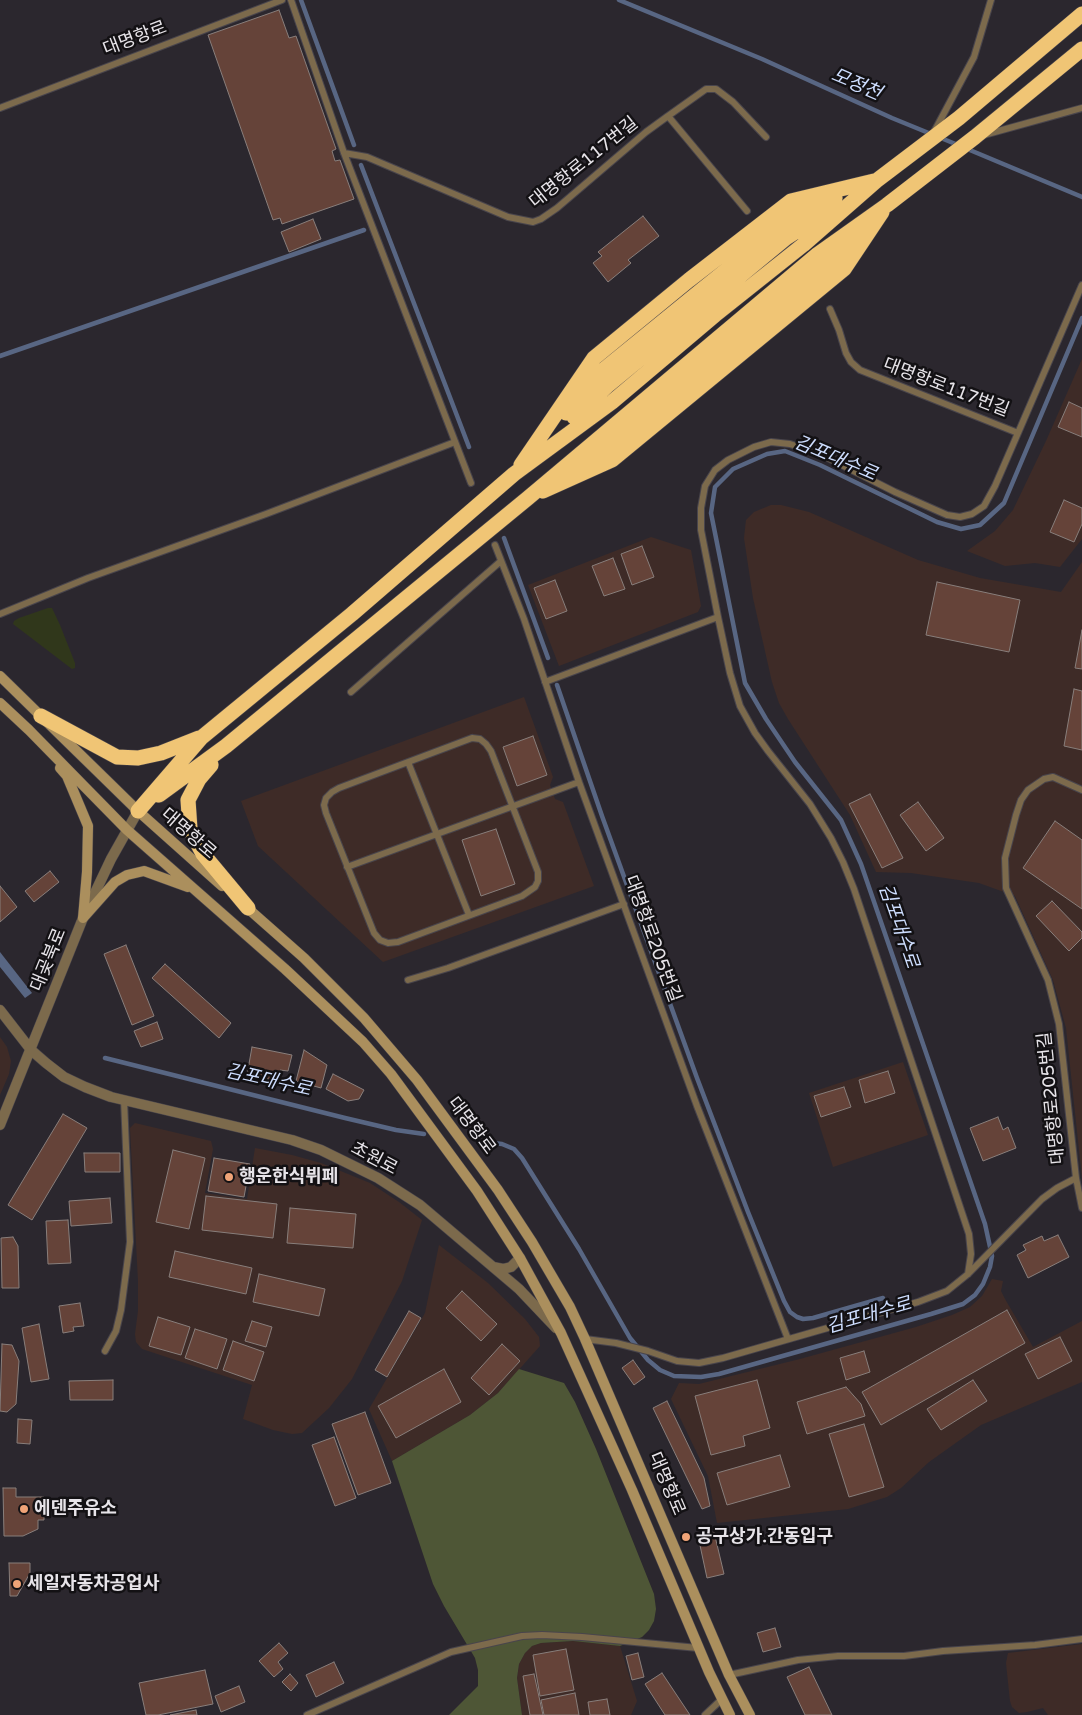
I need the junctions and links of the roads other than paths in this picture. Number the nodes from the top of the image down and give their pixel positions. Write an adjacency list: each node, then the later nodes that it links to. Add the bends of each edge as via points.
1 (282, 0): 6 (lane, 대명항로)
2 (291, 0): 12 (lane)
3 (991, 0): 11 (lane, via 974,56)
4 (1082, 14): 11 (highway)
5 (1082, 49): 9 (highway)
6 (0, 108)
7 (1082, 108): 9 (lane)
8 (668, 116): 10 (lane, 대명항로117번길, via 706,89 716,89); 12 (lane, 대명항로117번길, via 557,208 533,222 508,217 367,157); 15 (lane)
9 (996, 128): 14 (highway, via 975,137)
10 (766, 137)
11 (930, 140): 13 (highway)
12 (344, 154): 19 (lane)
13 (876, 181): 20 (highway, via 612,402); 20 (highway, via 791,201 682,286 594,358)
14 (887, 205): 22 (highway, via 818,254); 22 (highway, via 844,269 612,460)
15 (747, 211)
16 (1082, 285): 18 (lane, 대명항로117번길)
17 (830, 309): 18 (lane, 대명항로117번길, via 846,353 860,370)
18 (1018, 433): 26 (lane, via 984,506 960,517 946,515 822,455 790,444 771,442 728,460 715,470 705,486 701,508 701,530)
19 (455, 442): 21 (lane); 25 (lane, via 88,578)
20 (514, 474): 33 (highway, via 352,614)
21 (471, 482)
22 (528, 498): 34 (highway)
23 (495, 545): 24 (lane, 대명항로205번길)
24 (501, 561): 28 (lane, 대명항로205번길); 29 (lane)
25 (0, 614)
26 (718, 617): 28 (lane); 57 (lane, via 740,706 768,751 810,804 844,862 854,888 969,1234)
27 (0, 676): 31 (main road, 대명항로)
28 (545, 682): 36 (lane, 대명항로205번길)
29 (352, 692)
30 (0, 703): 32 (main road, 대명항로)
31 (41, 716): 33 (highway, via 116,757 138,758 161,753); 39 (main road, 대명항로)
32 (29, 730): 40 (main road, 대명항로); 47 (main road, via 67,776 88,826)
33 (201, 738): 39 (highway)
34 (226, 746): 39 (highway); 45 (highway, via 199,779 188,800 190,829 203,854)
35 (408, 762): 38 (lane, via 466,740 480,739 490,751); 41 (lane); 42 (lane, via 340,788 326,798 326,813)
36 (579, 782): 38 (lane); 44 (lane, 대명항로205번길)
37 (1082, 790): 53 (lane, 대명항로205번길, via 1053,777 1028,790 1016,815 1005,858 1006,888 1048,980 1059,1024)
38 (511, 806): 41 (lane); 46 (lane, via 538,872 538,881 522,896)
39 (138, 811): 40 (street, 대곶북로); 45 (main road, 대명항로)
40 (127, 830): 43 (main road, 대명항로); 47 (street, 대곶북로)
41 (436, 834): 42 (lane); 46 (lane)
42 (347, 867): 46 (lane, via 374,933 380,940 388,943 412,937)
43 (194, 889): 47 (main road, via 144,871 127,875 114,882); 55 (main road, 대명항로, via 363,1042 478,1190)
44 (624, 904): 48 (lane); 60 (lane, 대명항로205번길, via 700,1115)
45 (248, 908): 59 (main road, 대명항로, via 364,1018 417,1080 532,1242)
46 (469, 915)
47 (83, 918): 50 (street, 대곶북로)
48 (408, 980)
49 (0, 1010): 50 (street, 초원로)
50 (31, 1050): 51 (street, 초원로, via 64,1077); 52 (street, 대곶북로)
51 (124, 1100): 56 (street, 초원로, via 282,1137 322,1150 397,1189); 61 (lane, via 130,1242 121,1310 116,1331)
52 (0, 1125)
53 (1076, 1178): 54 (lane, 대명항로205번길); 57 (lane, 대명항로205번길, via 1042,1199)
54 (1082, 1208)
55 (520, 1258): 56 (street, via 512,1267); 58 (main road, 대명항로)
56 (493, 1267): 58 (street, 초원로, via 519,1289)
57 (968, 1274): 60 (lane, 대명항로205번길, via 947,1291 918,1302)
58 (561, 1334): 63 (main road, 대명항로, via 632,1490)
59 (585, 1339): 60 (lane, 대명항로205번길, via 699,1363); 64 (main road, 대명항로)
60 (788, 1339)
61 (105, 1351)
62 (1082, 1638): 64 (lane, via 904,1656 798,1660)
63 (698, 1648): 65 (main road, 대명항로); 66 (lane, via 542,1635 508,1638 451,1652)
64 (729, 1675): 69 (main road, 대명항로)
65 (722, 1699): 67 (lane); 68 (main road, 대명항로)
66 (308, 1715)
67 (705, 1715)
68 (730, 1715)
69 (750, 1715)

